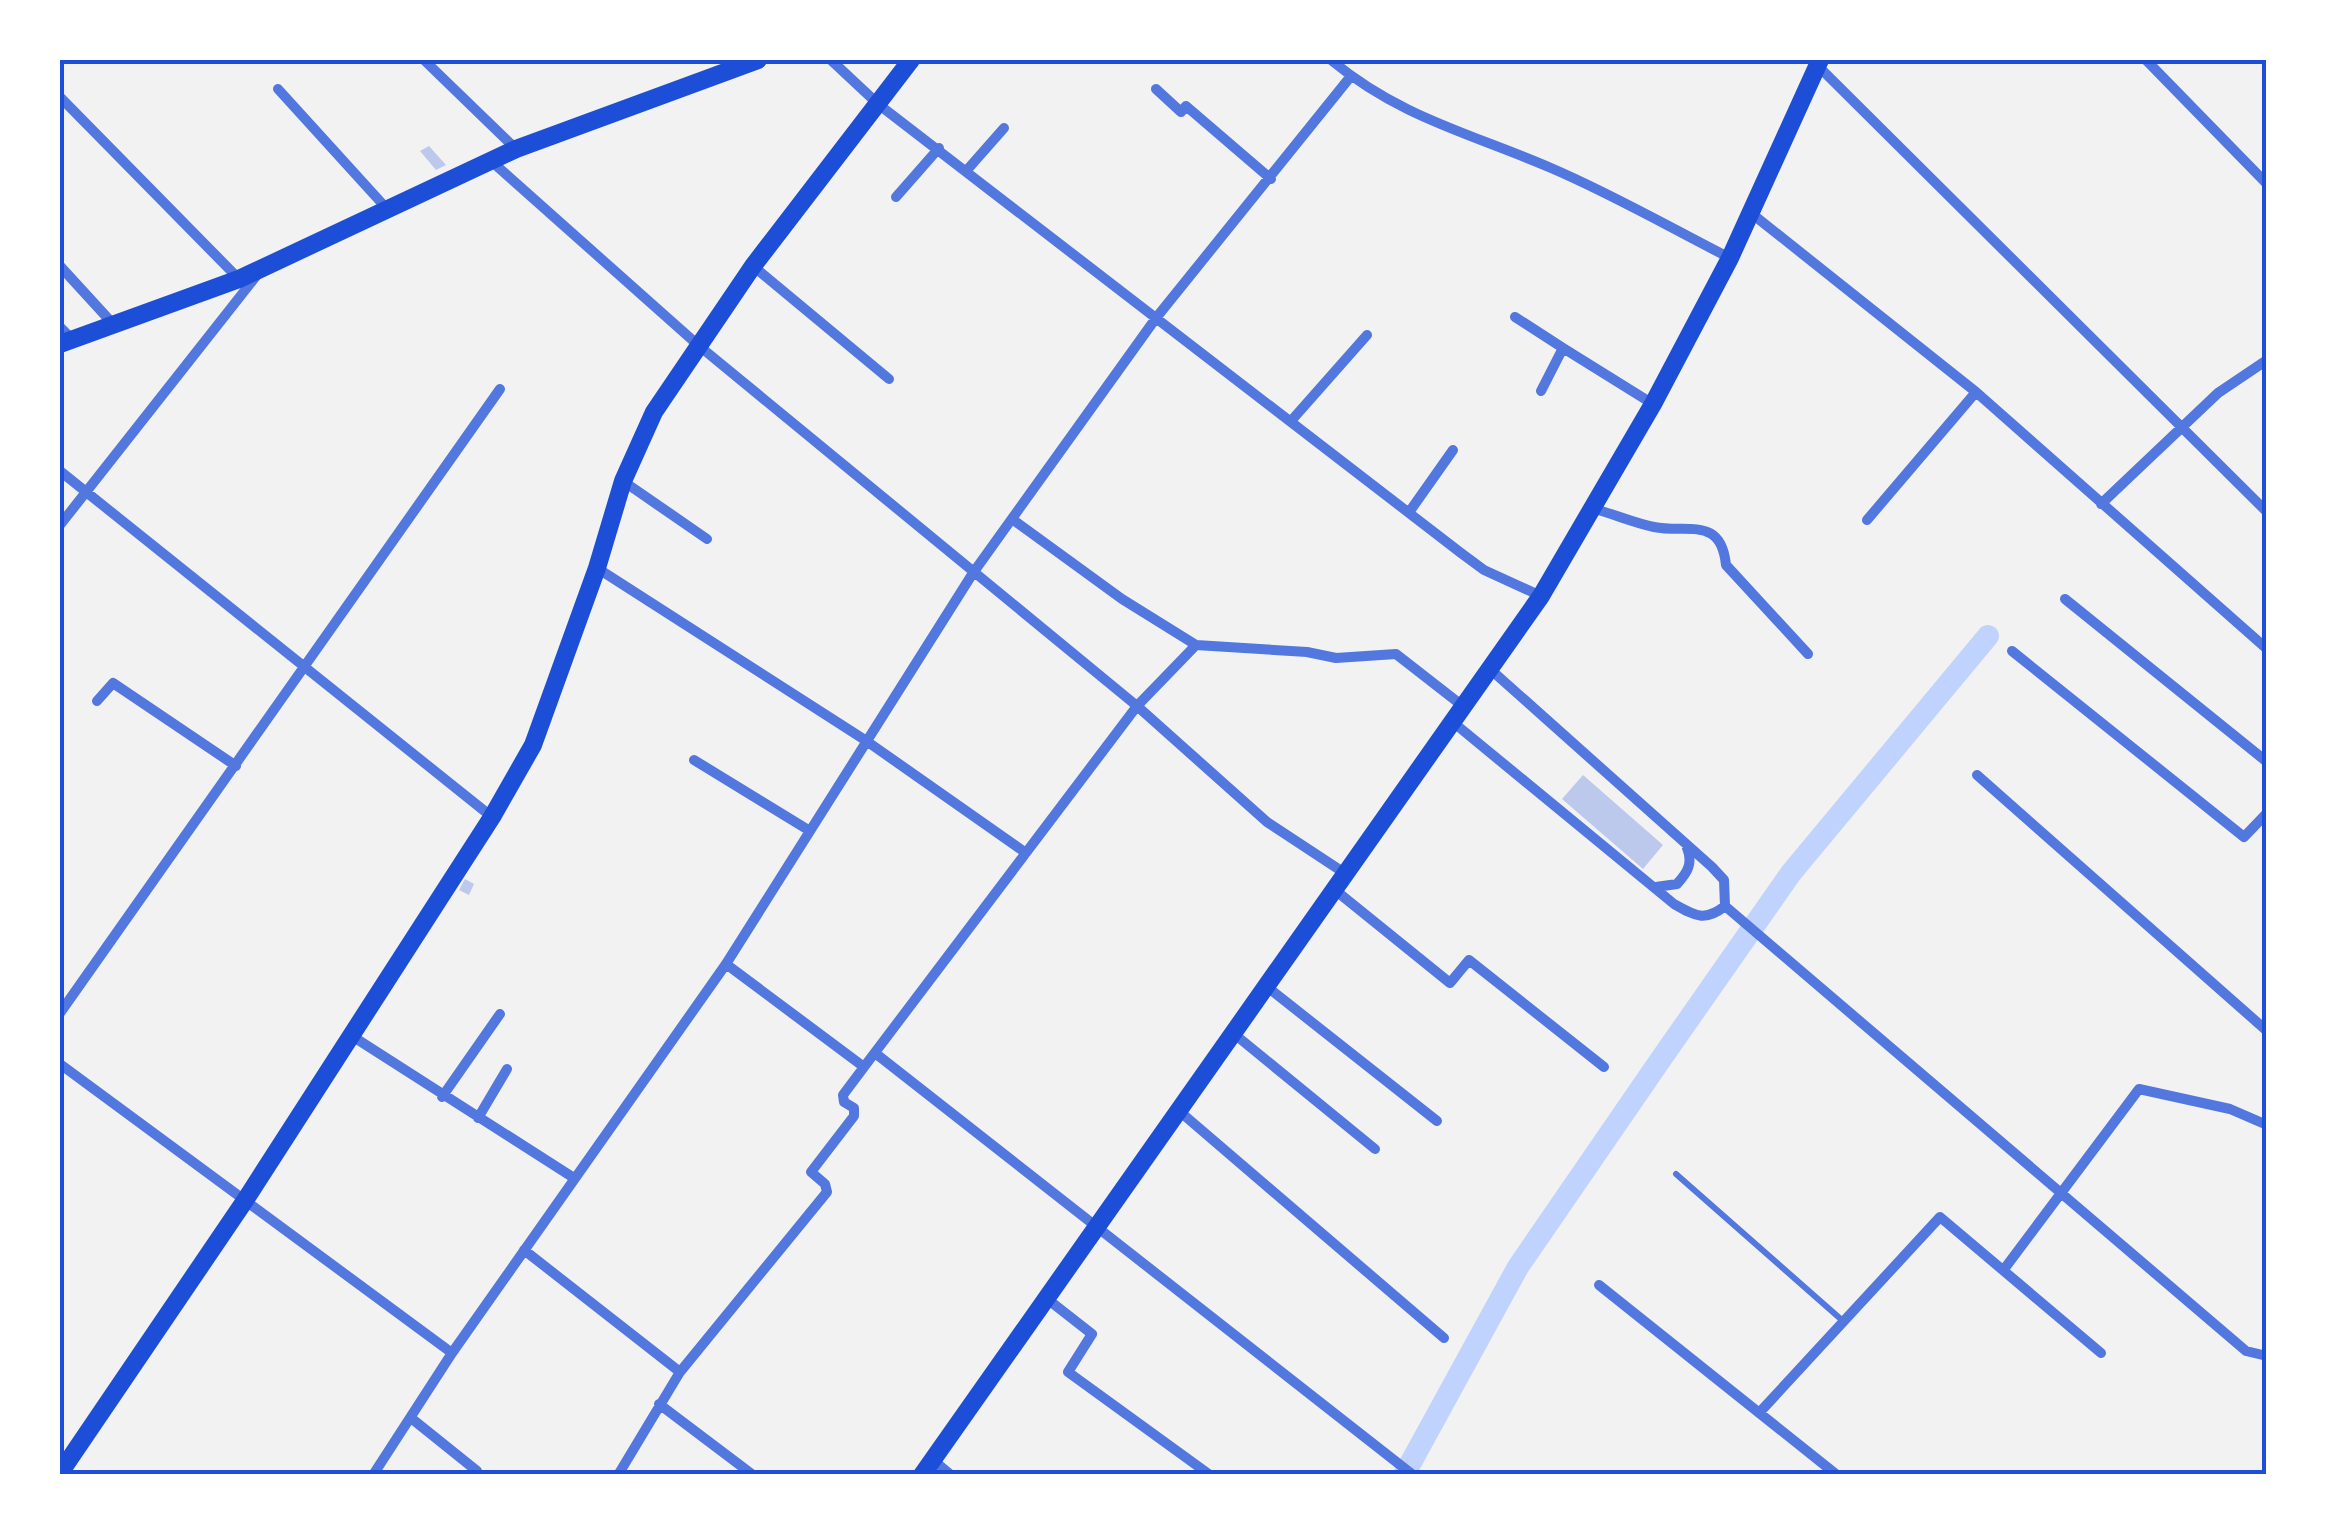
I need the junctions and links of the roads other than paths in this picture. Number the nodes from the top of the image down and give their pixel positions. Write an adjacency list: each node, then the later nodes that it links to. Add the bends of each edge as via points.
1 (424, 60): 14 (street)
2 (758, 60): 14 (main road)
3 (831, 60): 12 (street)
4 (911, 60): 12 (main road)
5 (1331, 60): 8 (street)
6 (2146, 60): 19 (street)
7 (1817, 62): 22 (main road); 42 (street)
8 (1351, 76): 18 (street); 23 (street, via 1430,124 1556,170)
9 (1156, 89): 18 (street, via 1181,112 1186,106)
10 (278, 90): 21 (street)
11 (60, 97): 27 (street)
12 (878, 104): 15 (street); 25 (main road)
13 (1004, 128): 17 (street)
14 (516, 148): 16 (main road)
15 (938, 148): 17 (street); 20 (street)
16 (490, 160): 21 (main road); 33 (street)
17 (967, 170): 28 (street)
18 (1271, 179): 28 (street)
19 (2267, 184)
20 (896, 197)
21 (388, 210): 26 (main road)
22 (1751, 214): 23 (main road); 39 (street)
23 (1730, 258): 40 (main road)
24 (60, 266): 30 (street)
25 (753, 266): 33 (main road); 36 (street)
26 (262, 269): 27 (main road); 46 (street)
27 (239, 279): 30 (main road)
28 (1156, 318): 41 (street); 51 (street)
29 (1515, 318): 34 (street)
30 (114, 324): 32 (main road)
31 (1367, 334): 41 (street)
32 (64, 337)
33 (698, 344): 45 (main road, via 654,412); 56 (street)
34 (1564, 348): 38 (street); 40 (street)
35 (2267, 360): 42 (street)
36 (889, 379)
37 (500, 389): 63 (street)
38 (1541, 390)
39 (1976, 392): 47 (street); 52 (street)
40 (1653, 404): 48 (main road)
41 (1291, 421): 49 (street)
42 (2182, 426): 47 (street); 50 (street)
43 (1452, 450): 49 (street)
44 (60, 471): 46 (street)
45 (623, 480): 54 (street); 55 (main road)
46 (87, 492): 53 (street); 63 (street)
47 (2101, 504): 60 (street)
48 (1594, 509): 57 (main road); 62 (street, via 1656,528 1693,527 1713,535 1724,547 1726,565)
49 (1410, 511): 57 (street, via 1484,570)
50 (2267, 512)
51 (1012, 519): 56 (street); 59 (street)
52 (1868, 520)
53 (60, 525)
54 (707, 539)
55 (597, 568): 68 (street); 74 (main road, via 550,705)
56 (974, 573): 66 (street); 68 (street)
57 (1541, 596): 64 (main road)
58 (2066, 599): 70 (street)
59 (1196, 644): 66 (street); 67 (street, via 1336,658 1396,654)
60 (2267, 649)
61 (2012, 651): 73 (street, via 2244,837)
62 (1808, 654)
63 (306, 667): 71 (street); 74 (street)
64 (1490, 669): 67 (main road); 76 (street)
65 (97, 700): 71 (street, via 113,684)
66 (1136, 706): 77 (street); 78 (street, via 1267,822)
67 (1459, 715): 78 (main road); 79 (street)
68 (866, 740): 75 (street); 77 (street)
69 (694, 760): 75 (street)
70 (2267, 762)
71 (236, 766): 84 (street)
72 (1977, 775): 86 (street)
73 (2267, 813)
74 (492, 817): 88 (main road)
75 (810, 830): 82 (street)
76 (1684, 842): 79 (street, via 1691,858 1686,874 1677,884); 81 (street, via 1724,880)
77 (1026, 854): 89 (street)
78 (1346, 874): 80 (main road)
79 (1653, 886): 81 (street, via 1701,917)
80 (1335, 890): 83 (main road); 92 (street, via 1450,983 1469,960)
81 (1725, 906): 102 (street)
82 (726, 964): 91 (street); 101 (street)
83 (1265, 985): 87 (main road); 97 (street)
84 (60, 1013)
85 (500, 1014): 94 (street)
86 (2267, 1031)
87 (1233, 1033): 95 (main road); 99 (street)
88 (352, 1036): 94 (street); 103 (main road)
89 (875, 1053): 91 (street); 104 (street)
90 (60, 1064): 103 (street)
91 (864, 1067): 114 (street, via 843,1098 854,1116 811,1172 827,1192)
92 (1604, 1067)
93 (508, 1069): 96 (street)
94 (442, 1097): 96 (street)
95 (1178, 1110): 104 (main road); 110 (street)
96 (478, 1118): 101 (street)
97 (1437, 1122)
98 (2267, 1125): 102 (street, via 2230,1109 2139,1089)
99 (1375, 1149)
100 (1676, 1174): 109 (lane)
101 (574, 1178): 105 (street)
102 (2060, 1193): 106 (street); 113 (street, via 2246,1350)
103 (244, 1202): 111 (street); 120 (main road)
104 (1098, 1224): 108 (main road); 126 (street)
105 (524, 1250): 111 (street); 114 (street)
106 (2005, 1268): 109 (street, via 1940,1217); 112 (street)
107 (1599, 1286): 116 (street)
108 (1045, 1298): 118 (main road); 125 (street, via 1092,1334 1068,1372)
109 (1843, 1321): 116 (street)
110 (1444, 1338)
111 (452, 1353): 117 (street)
112 (2101, 1353)
113 (2267, 1356)
114 (680, 1372): 115 (street)
115 (659, 1404): 122 (street); 123 (street)
116 (1759, 1413): 127 (street)
117 (411, 1418): 119 (street); 121 (street)
118 (927, 1467): 124 (street)
119 (477, 1471)
120 (60, 1472)
121 (373, 1475)
122 (618, 1475)
123 (754, 1475)
124 (951, 1475)
125 (1210, 1475)
126 (1413, 1475)
127 (1838, 1475)
128 (1891, 1475): 129 (street)
129 (1910, 1475)

